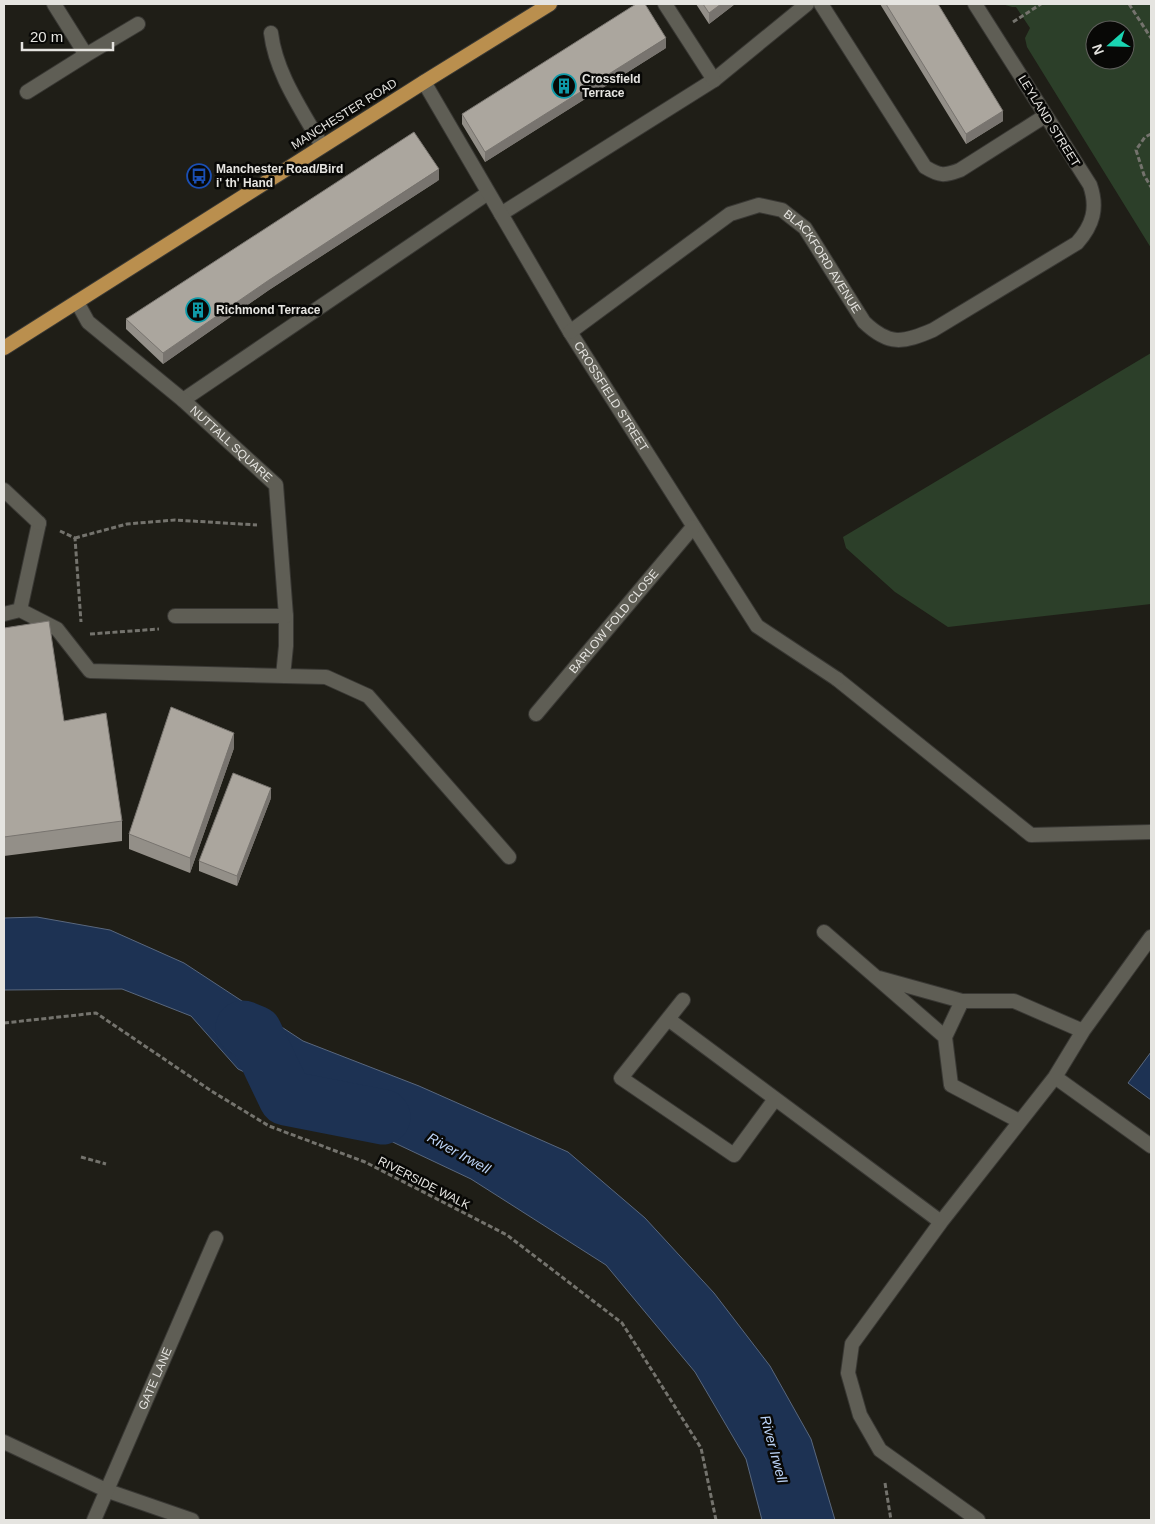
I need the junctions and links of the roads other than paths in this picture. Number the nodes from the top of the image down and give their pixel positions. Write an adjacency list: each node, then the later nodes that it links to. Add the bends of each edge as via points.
1 (54, 4): 9 (street)
2 (550, 4): 11 (highway, MANCHESTER ROAD)
3 (665, 4): 10 (street)
4 (808, 4): 10 (street)
5 (821, 4): 13 (street, via 925,167 934,172 946,176 960,170)
6 (975, 4): 13 (street, LEYLAND STREET)
7 (138, 24): 9 (street)
8 (271, 33): 14 (street, via 273,52 282,73)
9 (86, 55): 12 (street)
10 (714, 80): 16 (street)
11 (424, 82): 14 (highway, MANCHESTER ROAD); 15 (street, CROSSFIELD STREET)
12 (26, 92)
13 (1045, 116): 17 (street, LEYLAND STREET, via 1090,186 1094,198 1093,217 1086,234)
14 (322, 146): 18 (highway, MANCHESTER ROAD)
15 (488, 193): 16 (street, CROSSFIELD STREET); 21 (street)
16 (500, 214): 19 (street, CROSSFIELD STREET)
17 (1077, 243): 19 (street, BLACKFORD AVENUE, via 933,330 913,339 897,340 878,335 864,322 805,228 782,210 759,205 730,214)
18 (76, 302): 20 (highway, MANCHESTER ROAD); 21 (street, NUTTALL SQUARE, via 88,322)
19 (570, 332): 23 (street, CROSSFIELD STREET)
20 (4, 348)
21 (183, 400): 27 (street, NUTTALL SQUARE, via 276,485)
22 (4, 490): 24 (street, via 39,522)
23 (693, 527): 29 (street, BARLOW FOLD CLOSE); 30 (street, CROSSFIELD STREET, via 757,626 837,679 1031,835)
24 (20, 610): 25 (street); 28 (street, via 57,629 90,671)
25 (4, 614)
26 (175, 616): 27 (street)
27 (286, 616): 28 (street, NUTTALL SQUARE)
28 (283, 676): 31 (street, via 326,677 368,696)
29 (536, 714)
30 (1151, 832)
31 (509, 857)
32 (824, 932): 34 (street)
33 (1151, 937): 38 (street)
34 (876, 977): 36 (street); 39 (street)
35 (683, 1000): 37 (street)
36 (962, 1001): 38 (street, via 1014,1001); 39 (street)
37 (668, 1019): 41 (street); 41 (street, via 621,1078 734,1155)
38 (1083, 1031): 40 (street)
39 (945, 1037): 42 (street, via 951,1085)
40 (1055, 1077): 42 (street); 43 (street)
41 (774, 1099): 44 (street)
42 (1020, 1121): 44 (street)
43 (1151, 1146)
44 (941, 1222): 50 (street, via 852,1344 848,1373 860,1415 880,1450)
45 (216, 1238): 47 (street, GATE LANE)
46 (4, 1442): 47 (street)
47 (108, 1491): 48 (street, GATE LANE); 49 (street)
48 (94, 1520)
49 (192, 1520)
50 (978, 1520)

